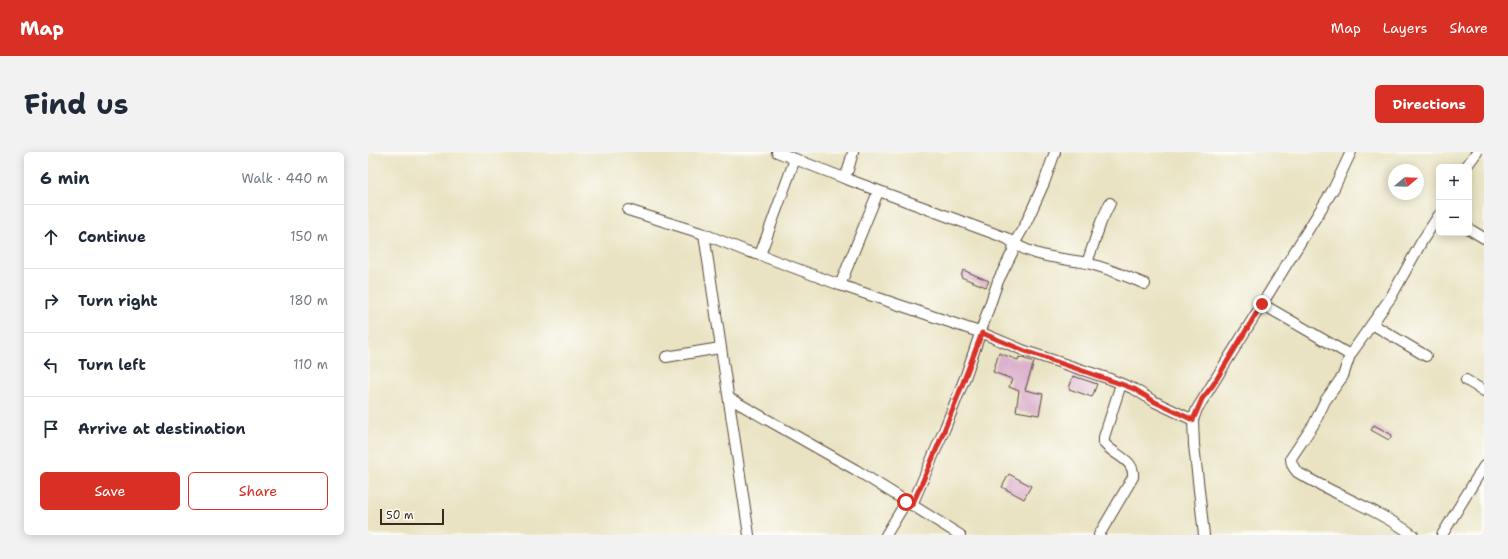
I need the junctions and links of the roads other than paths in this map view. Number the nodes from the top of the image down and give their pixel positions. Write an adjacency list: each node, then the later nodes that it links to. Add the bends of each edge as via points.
1 (777, 152): 6 (street)
2 (853, 152): 8 (street)
3 (1055, 152): 16 (street, via 1044,183)
4 (1351, 152): 21 (street, via 1334,188)
5 (1477, 152): 7 (street)
6 (795, 159): 8 (street); 17 (street)
7 (1468, 164)
8 (844, 178): 9 (street)
9 (878, 192): 16 (street, via 1006,238); 20 (street)
10 (1110, 203): 18 (street)
11 (628, 210): 14 (street)
12 (1436, 220): 22 (street, via 1391,297)
13 (1472, 231): 15 (street)
14 (704, 234): 17 (street, via 746,252); 24 (street)
15 (1484, 238)
16 (1014, 244): 18 (street, via 1036,254); 23 (street, via 1013,252 998,281)
17 (760, 255): 20 (street)
18 (1087, 263): 19 (street)
19 (1145, 284)
20 (840, 286): 23 (street)
21 (1262, 304): 25 (street); 32 (street, via 1202,399)
22 (1372, 324): 25 (street); 26 (street)
23 (982, 333): 29 (street, via 1025,351); 34 (street, via 945,428)
24 (720, 348): 27 (street); 31 (street)
25 (1350, 355): 40 (street, via 1342,376 1296,450 1291,463 1301,474 1367,506)
26 (1426, 356)
27 (666, 357)
28 (1466, 380): 30 (street)
29 (1121, 384): 32 (street); 38 (street, via 1104,443 1131,465 1134,471 1133,478)
30 (1484, 391)
31 (729, 398): 34 (street); 35 (street)
32 (1193, 420): 39 (street)
33 (1484, 466): 41 (street)
34 (909, 503): 36 (street); 37 (street)
35 (749, 535)
36 (886, 535)
37 (960, 535)
38 (1100, 535)
39 (1204, 535)
40 (1413, 535)
41 (1442, 535)

